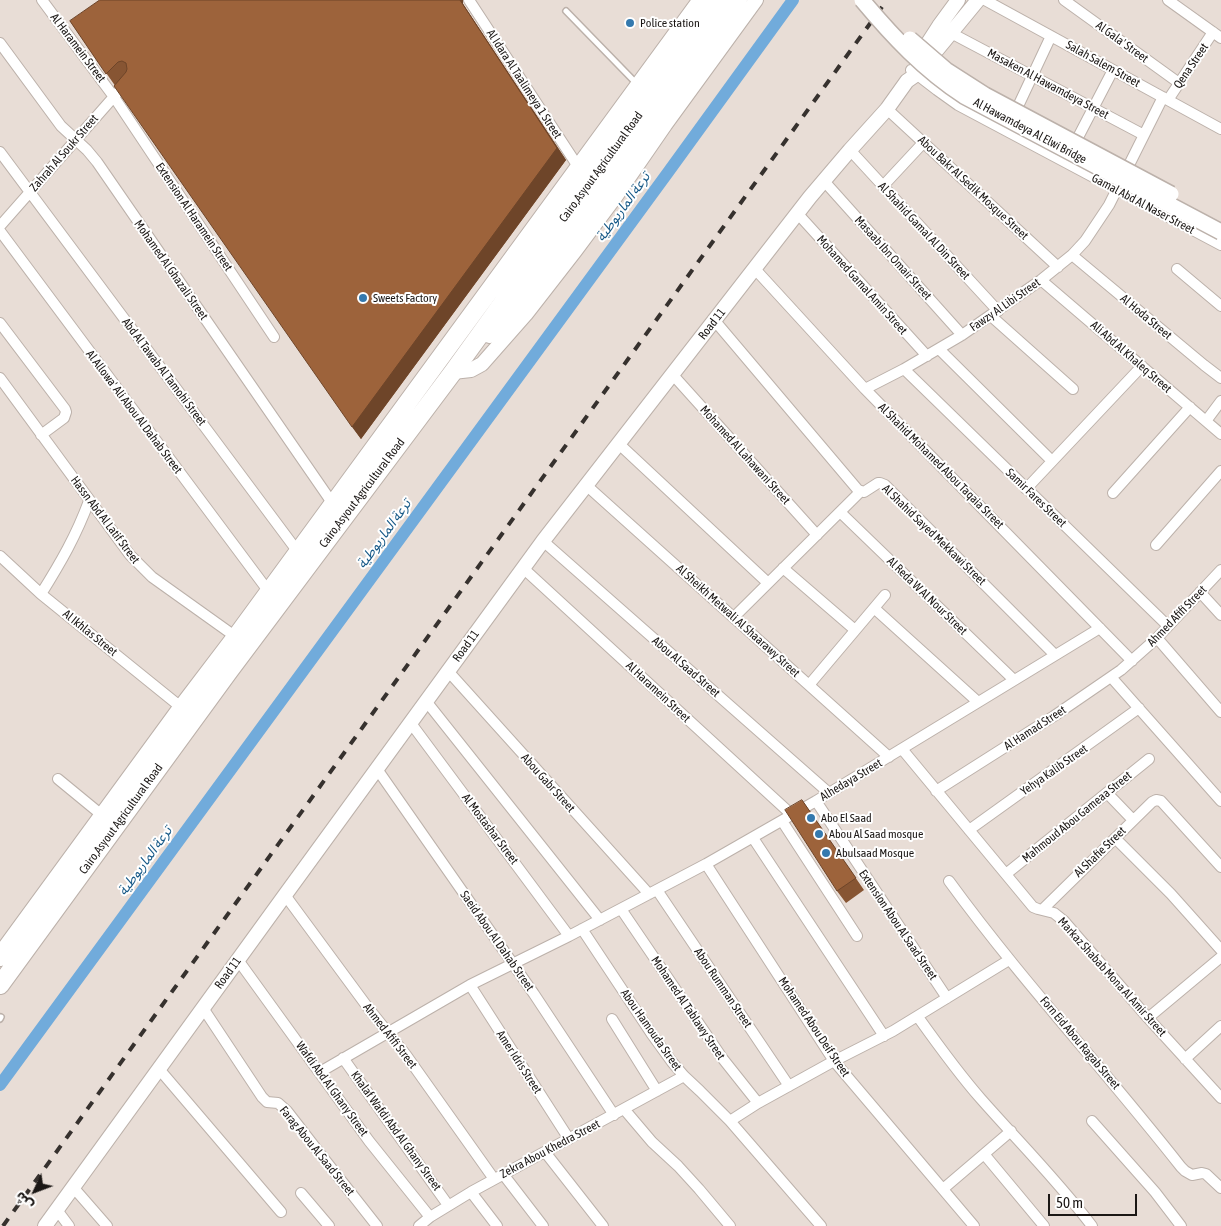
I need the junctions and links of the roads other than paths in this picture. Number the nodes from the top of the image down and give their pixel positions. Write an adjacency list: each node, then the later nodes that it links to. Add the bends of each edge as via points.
1 (42, 0): 25 (street, Al Haramein Street)
2 (469, 0): 37 (street, Al Idara Al Taalimeya 1 Street)
3 (701, 0): 24 (highway, Cairo,Asyout Agricultural Road)
4 (722, 0): 59 (highway, Cairo,Asyout Agricultural Road)
5 (738, 0): 59 (highway, via 565,246 499,327)
6 (756, 0): 64 (street, via 576,251 526,314 482,364 471,370)
7 (862, 0): 46 (main road, Al Hawamdeya Al Elwi Bridge, bridge, via 913,57 964,96)
8 (875, 0): 43 (main road, Al Hawamdeya Al Elwi Bridge, bridge, via 922,51 965,83)
9 (958, 0): 20 (street, via 939,26)
10 (978, 0): 15 (street)
11 (985, 0): 17 (street, Salah Salem Street)
12 (1064, 0): 22 (street, Al Gala' Street)
13 (1168, 0): 16 (street)
14 (566, 11): 24 (lane)
15 (951, 33): 20 (street); 21 (street, Masaken Al Hawamdeya Street)
16 (1217, 35): 22 (street, Qena Street)
17 (1051, 36): 19 (street, Salah Salem Street); 21 (street)
18 (0, 43): 32 (street, Mohamed Al Ghazali Street, via 61,126)
19 (1113, 70): 26 (street, Salah Salem Street); 27 (street)
20 (912, 75): 28 (street, Road 11); 30 (street, Gamal Abd Al Naser Street)
21 (1033, 76): 27 (street, Masaken Al Hawamdeya Street); 30 (street)
22 (1179, 83): 26 (street, Qena Street)
23 (124, 86): 25 (street, Zahrah Al Soukr Street)
24 (640, 86): 37 (highway, Cairo,Asyout Agricultural Road)
25 (114, 96): 32 (street, Zahrah Al Soukr Street); 58 (street, Extension Al Haramein Street)
26 (1165, 98): 29 (street, Salah Salem Street); 31 (street, Qena Street)
27 (1094, 108): 31 (street, Masaken Al Hawamdeya Street); 36 (street)
28 (887, 109): 33 (street, Abou Bakr Al Sedik Mosque Street); 34 (street, Road 11)
29 (1221, 129)
30 (1007, 131): 36 (street, Gamal Abd Al Naser Street)
31 (1144, 135): 40 (street, Fawzy Al Libi Street)
32 (76, 140): 41 (street, Zahrah Al Soukr Street); 83 (street, Mohamed Al Ghazali Street, via 97,162)
33 (923, 143): 39 (street); 49 (street, Abou Bakr Al Sedik Mosque Street)
34 (850, 150): 38 (street, Road 11); 39 (street, Al Shahid Gamal Al Din Street)
35 (0, 152): 41 (street, Abd Al Tawab Al Tamohi Street)
36 (1065, 162): 40 (street, Gamal Abd Al Naser Street)
37 (579, 168): 83 (highway, Cairo,Asyout Agricultural Road)
38 (824, 181): 42 (street, Road 11); 57 (street, Masaab Ibn Omair Street)
39 (883, 186): 54 (street, Al Shahid Gamal Al Din Street)
40 (1117, 190): 47 (street, Gamal Abd Al Naser Street); 48 (street, Fawzy Al Libi Street, via 1099,222)
41 (30, 192): 44 (street, Zahrah Al Soukr Street); 88 (street, Abd Al Tawab Al Tamohi Street)
42 (798, 214): 50 (street, Road 11); 61 (street, Mohamed Gamal Amin Street)
43 (1221, 220)
44 (0, 226)
45 (0, 231): 94 (street, Al Allowa' Ali Abou Al Dahab Street)
46 (1221, 232)
47 (1221, 245)
48 (1072, 255): 49 (street, Fawzy Al Libi Street); 67 (street, Al Hoda Street)
49 (1058, 267): 52 (street, Fawzy Al Libi Street)
50 (755, 269): 55 (street, Road 11); 68 (street, Al Shahid Mohamed Abou Taqaia Street)
51 (1177, 269): 53 (street)
52 (1042, 280): 54 (street, Fawzy Al Libi Street); 62 (street, Ali Abd Al Khaleq Street)
53 (1221, 306)
54 (994, 313): 57 (street, Fawzy Al Libi Street); 69 (street, Al Shahid Gamal Al Din Street)
55 (715, 321): 65 (street, Road 11); 80 (street, Al Shahid Sayed Mekkawi Street)
56 (0, 323): 74 (street, via 65,409 64,418)
57 (962, 335): 60 (street, Fawzy Al Libi Street)
58 (274, 337)
59 (477, 338): 64 (highway, Cairo,Asyout Agricultural Road)
60 (939, 349): 61 (street, Fawzy Al Libi Street); 76 (street)
61 (927, 356): 63 (street, Fawzy Al Libi Street)
62 (1142, 366): 71 (street, Ali Abd Al Khaleq Street); 76 (street)
63 (904, 369): 68 (street, Fawzy Al Libi Street); 79 (street, Samir Fares Street)
64 (453, 372): 153 (highway, Cairo,Asyout Agricultural Road)
65 (673, 375): 75 (street, Road 11); 85 (street, Mohamed Al Lahawani Street)
66 (0, 378): 74 (street, Hassn Abd Al Latif Street)
67 (1221, 378)
68 (866, 389): 102 (street, Al Shahid Mohamed Abou Taqaia Street)
69 (1073, 389)
70 (1221, 400): 72 (street)
71 (1190, 407): 72 (street, Ali Abd Al Khaleq Street); 81 (street)
72 (1206, 421): 73 (street, Ali Abd Al Khaleq Street)
73 (1221, 434)
74 (41, 435): 82 (street, Hassn Abd Al Latif Street)
75 (619, 444): 78 (street, Road 11); 93 (street)
76 (1052, 461): 79 (street)
77 (1221, 471): 87 (street)
78 (586, 485): 86 (street, Road 11); 100 (street, Al Sheikh Metwali Al Shaarawy Street)
79 (1026, 489): 101 (street, Samir Fares Street)
80 (861, 491): 84 (street); 106 (street, Al Shahid Sayed Mekkawi Street, via 878,483 885,485)
81 (1112, 493)
82 (89, 501): 96 (street, via 69,549); 104 (street, Hassn Abd Al Latif Street, via 143,569)
83 (333, 504): 88 (highway, Cairo,Asyout Agricultural Road)
84 (840, 512): 85 (street); 110 (street, Al Reda W Al Nour Street)
85 (817, 535): 91 (street)
86 (543, 541): 90 (street, Road 11); 125 (street, Abou Al Saad Street)
87 (1156, 545)
88 (298, 552): 94 (highway, Cairo,Asyout Agricultural Road)
89 (0, 556): 96 (street, Al Ikhlas Street)
90 (523, 568): 108 (street, Road 11); 128 (street, Al Haramein Street)
91 (783, 568): 93 (street); 103 (street)
92 (1221, 570): 95 (street, Ahmed Afifi Street)
93 (768, 583): 100 (street)
94 (269, 592): 104 (highway, Cairo,Asyout Agricultural Road)
95 (1200, 592): 99 (street); 101 (street, Ahmed Afifi Street)
96 (41, 594): 114 (street, Al Ikhlas Street)
97 (885, 595): 98 (street)
98 (874, 608): 103 (street); 113 (street)
99 (1221, 615)
100 (734, 617): 111 (street, Al Sheikh Metwali Al Shaarawy Street)
101 (1168, 626): 105 (street, Ahmed Afifi Street)
102 (1100, 628): 106 (street, Alhedaya Street); 107 (street, Al Shahid Mohamed Abou Taqaia Street)
103 (855, 630): 111 (street)
104 (236, 637): 114 (highway, Cairo,Asyout Agricultural Road)
105 (1157, 638): 107 (street, Ahmed Afifi Street); 116 (street)
106 (1055, 655): 110 (street, Alhedaya Street)
107 (1132, 660): 109 (street, Al Hamad Street)
108 (448, 671): 112 (street, Road 11); 139 (street, Abou Gabr Street)
109 (1111, 677): 115 (street); 123 (street, Al Hamad Street)
110 (1014, 680): 113 (street, Alhedaya Street)
111 (809, 685): 119 (street, Al Sheikh Metwali Al Shaarawy Street)
112 (426, 701): 117 (street, Road 11); 143 (street)
113 (978, 702): 118 (street, Alhedaya Street)
114 (182, 708): 129 (highway, Cairo,Asyout Agricultural Road)
115 (1139, 708): 126 (street); 132 (street, Yehya Kalib Street)
116 (1221, 712)
117 (410, 722): 121 (street, Road 11); 145 (street, Al Mostashar Street)
118 (902, 749): 119 (street, Alhedaya Street); 123 (street, Markaz Shabab Mona Al Amir Street)
119 (889, 757): 125 (street, Alhedaya Street)
120 (1149, 759): 124 (street, Mahmoud Abou Gameaa Street)
121 (377, 769): 140 (street, Road 11); 152 (street, Saeid Abou Al Dahab Street)
122 (58, 779): 129 (street)
123 (936, 791): 132 (street, Markaz Shabab Mona Al Amir Street)
124 (1107, 792): 130 (street); 137 (street, Mahmoud Abou Gameaa Street)
125 (829, 793): 127 (street, Alhedaya Street)
126 (1221, 801)
127 (816, 802): 128 (street, Alhedaya Street); 155 (street, Extension Abou Al Saad Street)
128 (792, 815): 131 (street, Alhedaya Street)
129 (103, 816): 148 (highway, Cairo,Asyout Agricultural Road)
130 (1133, 820): 134 (street, Al Shafie Street); 136 (street, Al Shafie Street, via 1154,801 1161,801)
131 (782, 821): 133 (street, Alhedaya Street); 146 (street)
132 (969, 830): 137 (street, Markaz Shabab Mona Al Amir Street)
133 (753, 838): 135 (street, Alhedaya Street); 162 (street)
134 (1115, 838): 142 (street, Al Shafie Street); 147 (street)
135 (706, 864): 139 (street, Alhedaya Street); 165 (street, Mohamed Abou Deif Street)
136 (1221, 867)
137 (1006, 874): 142 (street, Markaz Shabab Mona Al Amir Street, via 1033,907)
138 (949, 881): 151 (street, Forn Eid Abou Ragab Street)
139 (653, 892): 141 (street, Alhedaya Street); 169 (street, Abou Rumman Street)
140 (285, 895): 150 (street, Road 11); 161 (street, Ahmed Afifi Street)
141 (621, 909): 143 (street, Alhedaya Street); 172 (street, Mohamed Al Tablawy Street, via 722,1059)
142 (1042, 910): 158 (street, Markaz Shabab Mona Al Amir Street, via 1054,913 1064,921)
143 (600, 920): 144 (street, Alhedaya Street)
144 (582, 929): 145 (street, Alhedaya Street); 168 (street, Abou Hamouda Street, via 651,1033)
145 (570, 936): 152 (street, Alhedaya Street)
146 (857, 936)
147 (1221, 950)
148 (0, 957)
149 (1221, 957): 158 (street)
150 (238, 960): 156 (street, Road 11); 167 (street, Wafdi Abd Al Ghany Street)
151 (1009, 960): 155 (street); 182 (street, Forn Eid Abou Ragab Street, via 1181,1167 1192,1175 1206,1174)
152 (513, 964): 154 (street, Alhedaya Street); 174 (street, Saeid Abou Al Dahab Street)
153 (0, 985)
154 (470, 985): 161 (street, Alhedaya Street); 178 (street, Amer Idris Street)
155 (947, 998): 157 (street)
156 (203, 1008): 166 (street, Road 11); 195 (street, Farag Abou Al Saad Street, via 262,1097 267,1102 278,1103 287,1111)
157 (918, 1016): 162 (street); 177 (street, via 957,1070)
158 (1148, 1018): 164 (street, Markaz Shabab Mona Al Amir Street)
159 (612, 1019): 170 (street)
160 (1221, 1026): 164 (street)
161 (388, 1032): 163 (street, Alhedaya Street); 181 (street, Ahmed Afifi Street)
162 (884, 1036): 165 (street)
163 (343, 1058): 167 (street, Alhedaya Street); 187 (street, Khalaf Wafdi Abd Al Ghany Street)
164 (1185, 1059): 171 (street, Markaz Shabab Mona Al Amir Street)
165 (834, 1061): 169 (street); 184 (street, Mohamed Abou Deif Street)
166 (159, 1069): 183 (street, Road 11); 189 (street)
167 (320, 1072): 190 (street, Wafdi Abd Al Ghany Street, via 369,1141)
168 (684, 1076): 170 (street, Zekra Abou Khedra Street); 175 (street, Abou Hamouda Street)
169 (789, 1086): 172 (street)
170 (657, 1091): 173 (street, Zekra Abou Khedra Street)
171 (1221, 1098)
172 (758, 1103): 175 (street)
173 (624, 1109): 174 (street, Zekra Abou Khedra Street); 200 (street)
174 (614, 1115): 178 (street, Zekra Abou Khedra Street)
175 (730, 1121): 201 (street, Abou Hamouda Street)
176 (1092, 1121): 205 (street)
177 (1010, 1131): 180 (street); 204 (street)
178 (569, 1139): 179 (street, Zekra Abou Khedra Street)
179 (545, 1152): 181 (street, Zekra Abou Khedra Street); 199 (street)
180 (984, 1154): 184 (street); 203 (street)
181 (498, 1176): 185 (street, Zekra Abou Khedra Street); 198 (street, Ahmed Afifi Street)
182 (1220, 1186)
183 (74, 1187): 188 (street, Road 11); 193 (street)
184 (943, 1189): 202 (street, Mohamed Abou Deif Street)
185 (471, 1192): 187 (street, Zekra Abou Khedra Street); 197 (street)
186 (301, 1193): 194 (street)
187 (448, 1205): 190 (street, Zekra Abou Khedra Street)
188 (56, 1210): 191 (street, Road 11); 192 (street)
189 (281, 1212)
190 (430, 1216): 196 (street, Zekra Abou Khedra Street)
191 (45, 1226)
192 (69, 1226)
193 (106, 1226)
194 (329, 1226)
195 (377, 1226)
196 (419, 1226)
197 (497, 1226)
198 (543, 1226)
199 (603, 1226)
200 (730, 1226)
201 (821, 1226)
202 (974, 1226)
203 (1044, 1226)
204 (1092, 1226)
205 (1181, 1226)

